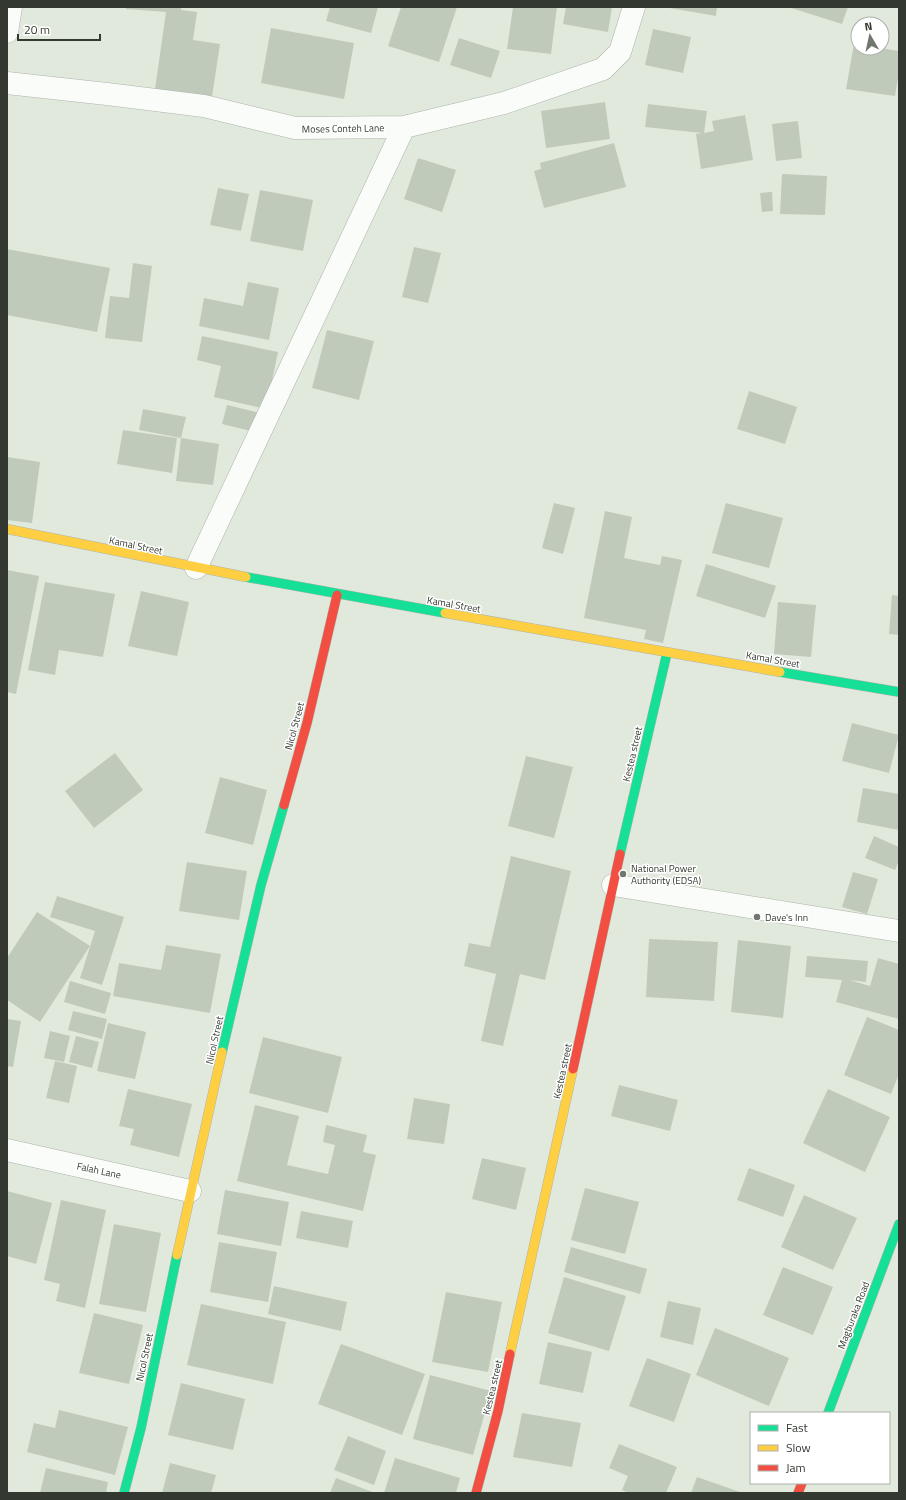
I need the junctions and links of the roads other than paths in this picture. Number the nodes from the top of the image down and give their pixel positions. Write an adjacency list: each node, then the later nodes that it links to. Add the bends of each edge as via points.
1 (11, 7): 3 (street)
2 (634, 7): 5 (street, Moses Conteh Lane, via 620,52 603,69 504,103)
3 (7, 32)
4 (7, 84): 5 (street, Moses Conteh Lane, via 204,106 295,128)
5 (404, 127): 7 (street)
6 (7, 529): 7 (street, Kamal Street)
7 (196, 568): 8 (street, Kamal Street)
8 (337, 595): 9 (street, Kamal Street); 14 (street, Nicol Street, via 307,723 261,885)
9 (667, 652): 10 (street, Kamal Street); 11 (street, Kestea street)
10 (899, 692)
11 (613, 885): 12 (street); 18 (street, Kestea street, via 498,1411)
12 (899, 931)
13 (7, 1150): 14 (street, Falah Lane)
14 (190, 1191): 17 (street, Nicol Street, via 141,1428)
15 (899, 1224): 16 (street, Magburaka Road)
16 (828, 1412)
17 (124, 1493)
18 (476, 1493)

